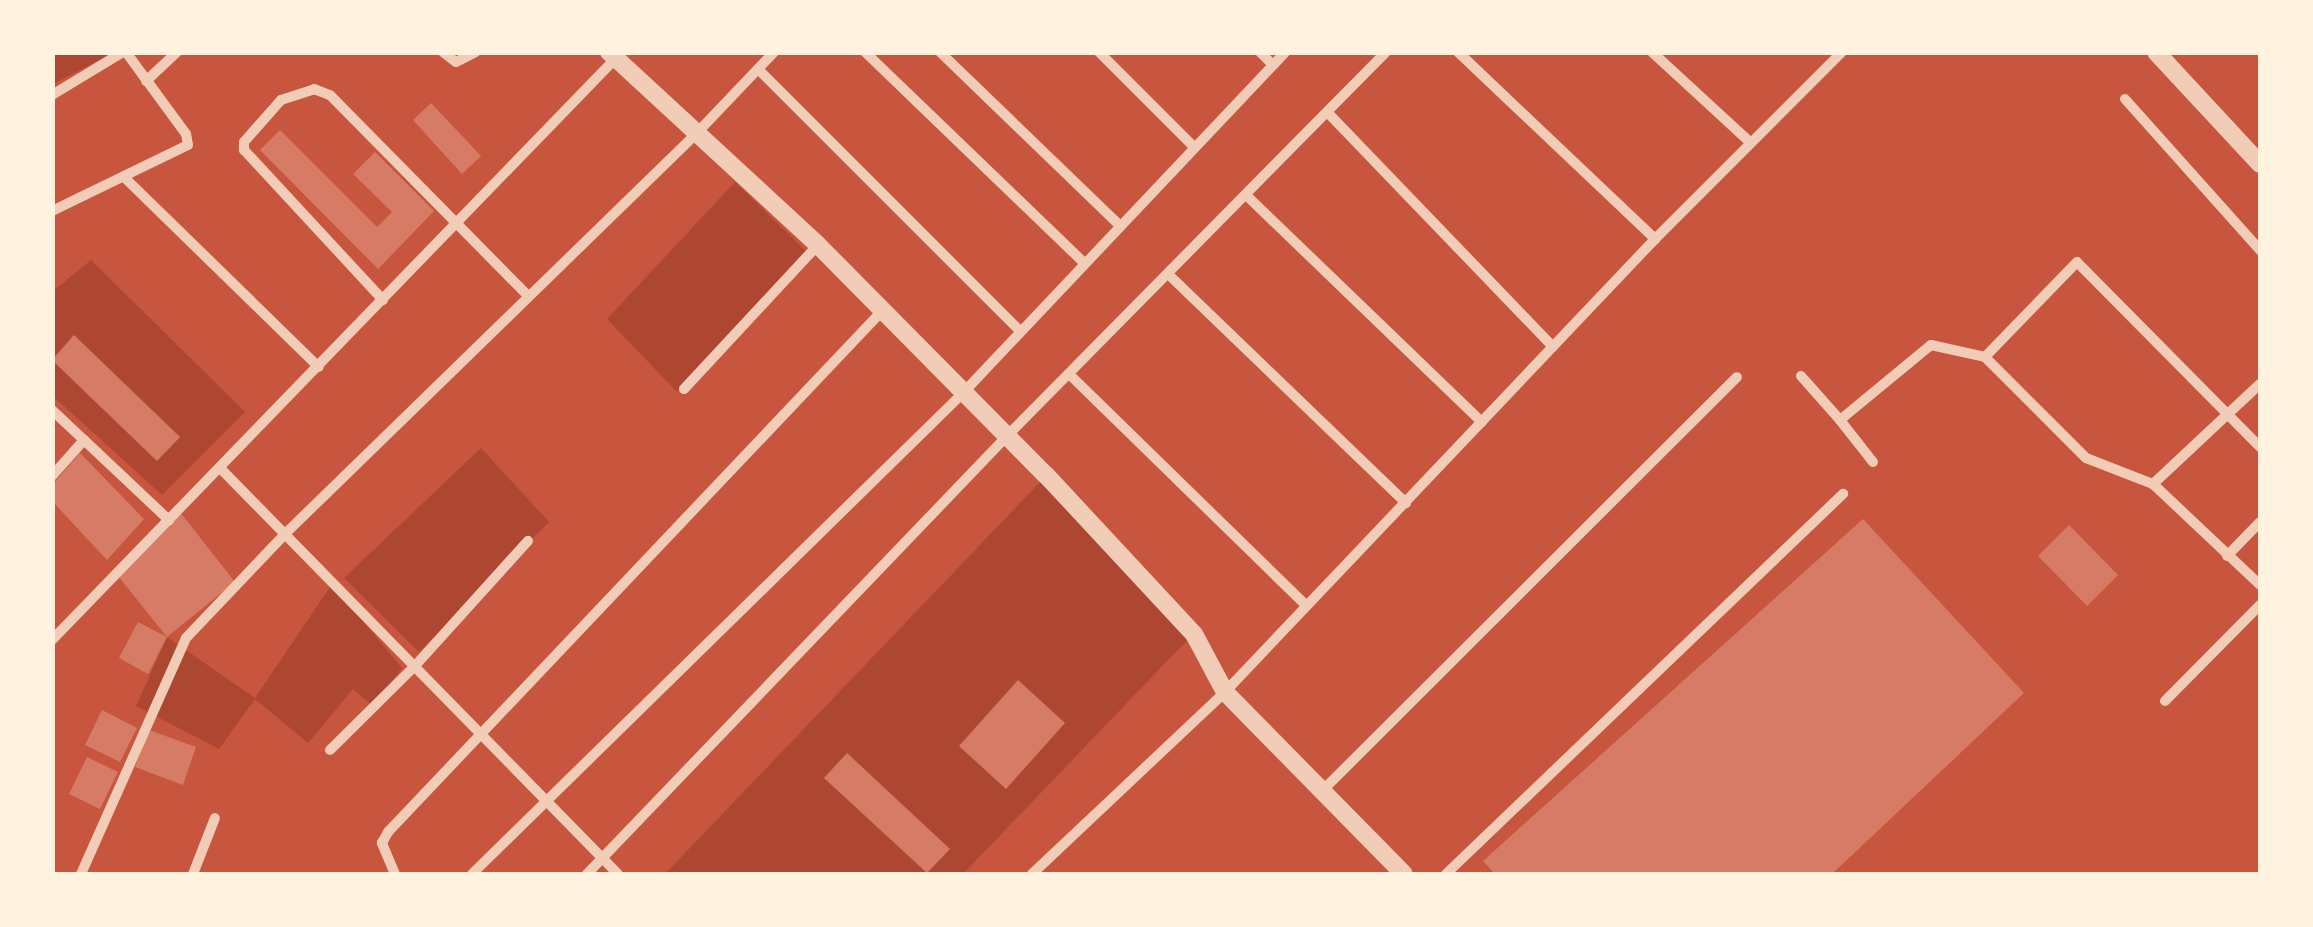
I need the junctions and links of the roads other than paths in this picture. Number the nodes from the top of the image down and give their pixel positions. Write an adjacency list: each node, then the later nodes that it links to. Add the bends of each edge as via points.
1 (125, 52): 19 (street); 20 (street)
2 (177, 52): 19 (street)
3 (443, 52): 4 (street, via 464,62)
4 (476, 52)
5 (774, 52): 18 (street)
6 (865, 52): 35 (street)
7 (940, 52): 31 (street)
8 (1099, 52): 25 (street)
9 (1260, 52): 17 (street)
10 (1285, 52): 17 (street)
11 (1386, 52): 22 (street)
12 (1458, 52): 32 (street)
13 (1652, 52): 24 (street)
14 (1842, 52): 24 (street)
15 (2156, 52): 26 (street)
16 (616, 55): 23 (street); 30 (street)
17 (1272, 65): 25 (street)
18 (758, 69): 23 (street); 40 (street)
19 (146, 81): 27 (street, via 190,141)
20 (52, 95)
21 (2125, 99): 34 (street)
22 (1329, 114): 28 (street); 41 (street)
23 (695, 136): 33 (street); 37 (street)
24 (1751, 143): 32 (street)
25 (1194, 147): 31 (street)
26 (2260, 164)
27 (124, 177): 29 (street); 43 (street)
28 (1247, 196): 36 (street); 53 (street)
29 (52, 212)
30 (456, 221): 37 (street); 38 (street); 38 (street, via 322,90 275,106 244,150)
31 (1119, 225): 35 (street)
32 (1655, 239): 41 (street)
33 (818, 245): 39 (street); 48 (street)
34 (2260, 250)
35 (1084, 262): 40 (street)
36 (1170, 275): 44 (street); 62 (street)
37 (528, 296): 65 (street)
38 (383, 300): 43 (street)
39 (882, 311): 49 (street); 75 (street)
40 (1020, 331): 49 (street)
41 (1553, 347): 53 (street)
42 (1985, 356): 51 (street, via 2077,262); 52 (street, via 1931,345); 60 (street, via 2086,458)
43 (319, 368): 58 (street)
44 (1069, 374): 54 (street); 70 (street)
45 (1800, 376): 52 (street)
46 (1736, 377): 77 (street)
47 (2260, 384): 51 (street)
48 (684, 388)
49 (963, 392): 54 (street); 78 (street)
50 (52, 410): 55 (street)
51 (2228, 415): 56 (street); 60 (street)
52 (1840, 420): 57 (street)
53 (1482, 422): 62 (street)
54 (1008, 436): 73 (street, via 1194,634); 80 (street)
55 (84, 440): 59 (street); 63 (street)
56 (2260, 447)
57 (1873, 462)
58 (222, 469): 63 (street); 65 (street)
59 (52, 476)
60 (2153, 484): 67 (street)
61 (1843, 494): 89 (street)
62 (1406, 503): 70 (street)
63 (169, 520): 71 (street)
64 (2260, 522): 67 (street)
65 (287, 532): 72 (street); 81 (street, via 186,638)
66 (528, 541): 72 (street)
67 (2228, 556): 68 (street)
68 (2260, 585)
69 (2260, 605): 74 (street)
70 (1308, 606): 73 (street)
71 (52, 640)
72 (414, 667): 75 (street); 76 (street)
73 (1226, 692): 77 (street); 87 (street)
74 (2164, 701)
75 (479, 736): 78 (street); 83 (street, via 388,832 382,844)
76 (330, 750)
77 (1322, 790): 88 (street)
78 (546, 798): 80 (street); 84 (street)
79 (215, 818): 82 (street)
80 (600, 856): 85 (street); 86 (street)
81 (81, 874)
82 (193, 874)
83 (395, 874)
84 (472, 874)
85 (586, 874)
86 (618, 874)
87 (1032, 874)
88 (1404, 874)
89 (1446, 874)

